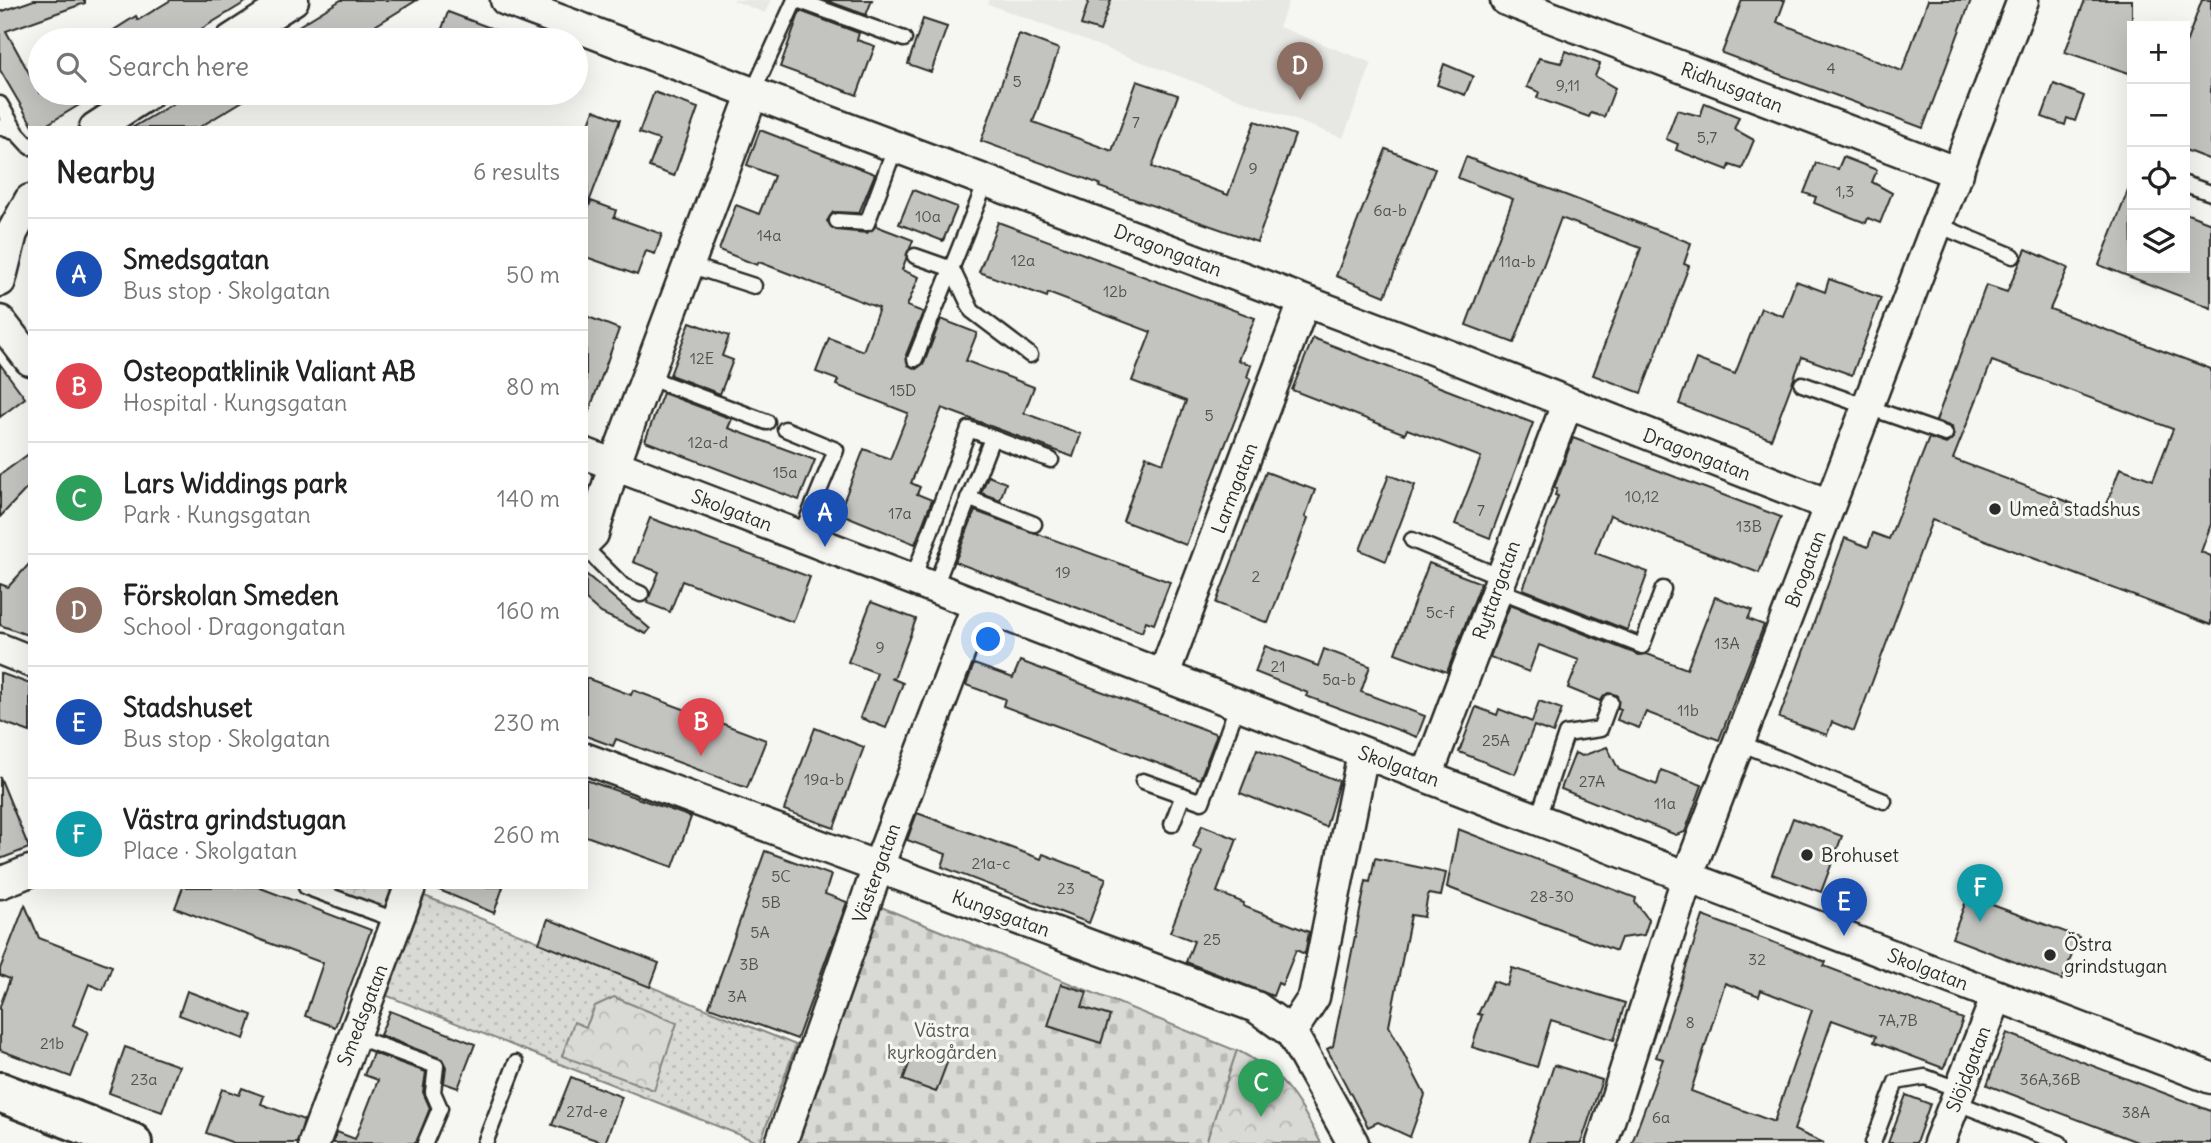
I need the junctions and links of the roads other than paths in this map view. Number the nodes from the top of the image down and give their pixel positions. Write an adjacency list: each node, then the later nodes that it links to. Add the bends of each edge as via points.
1 (293, 0): 6 (street)
2 (506, 0): 7 (street, Dragongatan)
3 (797, 0): 9 (lane); 10 (lane)
4 (1506, 0): 18 (street, Ridhusgatan)
5 (2023, 0): 18 (street, Brogatan)
6 (250, 28)
7 (579, 28)
8 (588, 32): 10 (street, Dragongatan)
9 (904, 39)
10 (752, 95): 17 (street, Dragongatan); 28 (street)
11 (0, 104): 15 (lane)
12 (130, 105): 13 (street)
13 (98, 126)
14 (0, 127): 15 (lane)
15 (17, 133): 16 (lane)
16 (28, 145)
17 (895, 148): 19 (street, Dragongatan); 23 (lane, via 867,223)
18 (1958, 173): 24 (street, Brogatan)
19 (986, 181): 29 (lane); 32 (street, Dragongatan)
20 (2190, 186): 21 (lane)
21 (2211, 193)
22 (28, 204): 25 (street)
23 (837, 220)
24 (1938, 225): 27 (lane); 40 (street, Brogatan)
25 (14, 234): 30 (street)
26 (915, 256): 29 (lane)
27 (2013, 256)
28 (689, 265): 31 (lane); 37 (street)
29 (952, 269): 34 (lane, via 972,311); 36 (lane)
30 (0, 281)
31 (754, 286)
32 (1304, 302): 39 (street, Dragongatan); 62 (street, Larmgatan)
33 (0, 321): 35 (street)
34 (1030, 355)
35 (28, 357)
36 (915, 359)
37 (647, 377): 41 (lane); 47 (street)
38 (1802, 384): 40 (lane)
39 (1567, 404): 49 (street, Dragongatan); 55 (street, Ryttargatan)
40 (1868, 405): 43 (lane); 49 (street, Brogatan)
41 (767, 422)
42 (786, 429): 51 (lane, via 836,450)
43 (1945, 434)
44 (992, 438): 46 (lane); 48 (lane); 56 (lane, via 969,429)
45 (588, 455): 47 (street, Skolgatan)
46 (1051, 460)
47 (614, 465): 51 (street, Skolgatan); 52 (street)
48 (968, 498): 50 (lane); 56 (lane)
49 (1829, 505): 65 (street, Brogatan)
50 (1034, 524)
51 (800, 537): 56 (street, Skolgatan)
52 (588, 539)
53 (1412, 540): 55 (lane)
54 (588, 551): 58 (lane, via 624,586)
55 (1499, 583): 57 (lane, via 1642,646); 68 (street, Ryttargatan)
56 (923, 585): 59 (street, Skolgatan)
57 (1662, 589)
58 (641, 594)
59 (977, 606): 62 (street, Skolgatan); 74 (street, Västergatan)
60 (0, 649): 61 (street)
61 (28, 660)
62 (1164, 674): 64 (street, Skolgatan)
63 (1610, 702): 72 (lane, via 1600,729 1566,734)
64 (1238, 704): 66 (street, Skolgatan); 70 (lane, via 1202,802)
65 (1740, 743): 71 (lane); 76 (street, Brogatan)
66 (1363, 753): 68 (street, Skolgatan); 82 (street, via 1314,997)
67 (588, 760): 74 (street, Kungsgatan)
68 (1427, 776): 72 (street, Skolgatan)
69 (1143, 781): 70 (lane)
70 (1183, 795): 73 (lane)
71 (1884, 801)
72 (1538, 818): 76 (street, Skolgatan)
73 (1172, 824)
74 (878, 867): 82 (street, Kungsgatan, via 1256,1007); 92 (street, Västergatan)
75 (28, 872): 77 (street)
76 (1688, 875): 81 (street, Skolgatan); 94 (street, Brogatan)
77 (0, 883)
78 (311, 889): 80 (lane)
79 (409, 889): 80 (street, Smedsgatan)
80 (398, 921): 83 (street, Smedsgatan)
81 (1997, 996): 85 (street, Skolgatan); 87 (street, Slöjdgatan)
82 (1291, 1032): 93 (street, Kungsgatan)
83 (354, 1036): 89 (street, Smedsgatan); 90 (lane, via 436,1066 433,1092 440,1108)
84 (516, 1063): 91 (lane)
85 (2211, 1078)
86 (0, 1092): 88 (street)
87 (1958, 1096): 95 (lane, via 1925,1077 1896,1082); 96 (street, Slöjdgatan); 97 (lane)
88 (132, 1143)
89 (314, 1143)
90 (425, 1143)
91 (485, 1143)
92 (781, 1143)
93 (1353, 1143)
94 (1602, 1143)
95 (1873, 1143)
96 (1940, 1143)
97 (2060, 1143)

